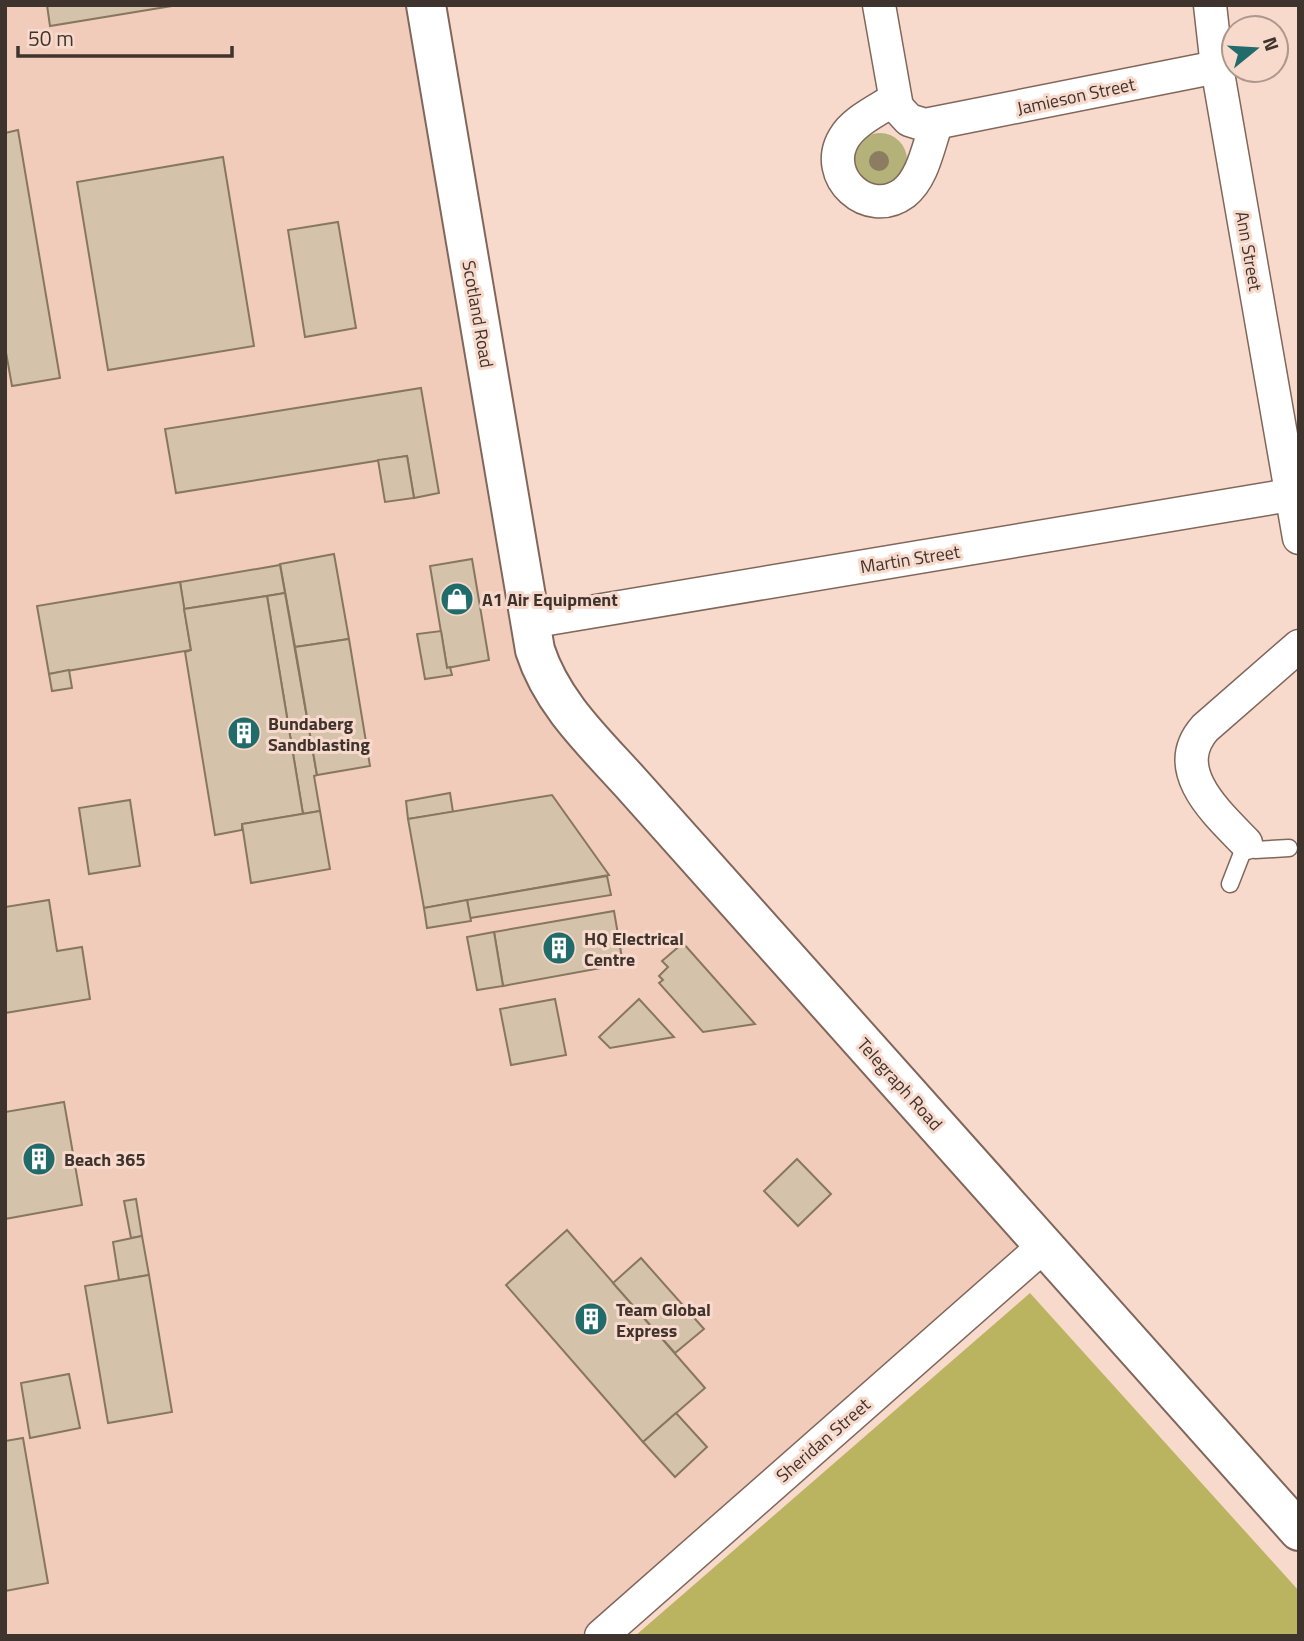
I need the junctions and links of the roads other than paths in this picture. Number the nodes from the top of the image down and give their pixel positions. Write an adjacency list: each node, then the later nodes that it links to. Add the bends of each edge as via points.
1 (426, 5): 9 (street, Scotland Road)
2 (879, 5): 5 (street)
3 (1210, 5): 4 (street, Ann Street)
4 (1217, 67): 6 (street, Jamieson Street); 7 (street, Ann Street)
5 (895, 99): 6 (street, Jamieson Street, via 909,120); 6 (street, via 849,130 842,141 838,167 851,191 876,201 903,194 920,173)
6 (936, 125)
7 (1290, 495): 8 (street, Ann Street); 9 (street, Martin Street)
8 (1299, 538)
9 (530, 622): 14 (street, Telegraph Road, via 546,681 568,712)
10 (1299, 646): 11 (street, via 1196,738 1192,763 1200,791)
11 (1246, 843): 12 (lane, via 1255,850); 13 (lane)
12 (1289, 848)
13 (1230, 884)
14 (1045, 1245): 15 (street, Telegraph Road); 16 (street, Sheridan Street)
15 (1299, 1531)
16 (601, 1636)

